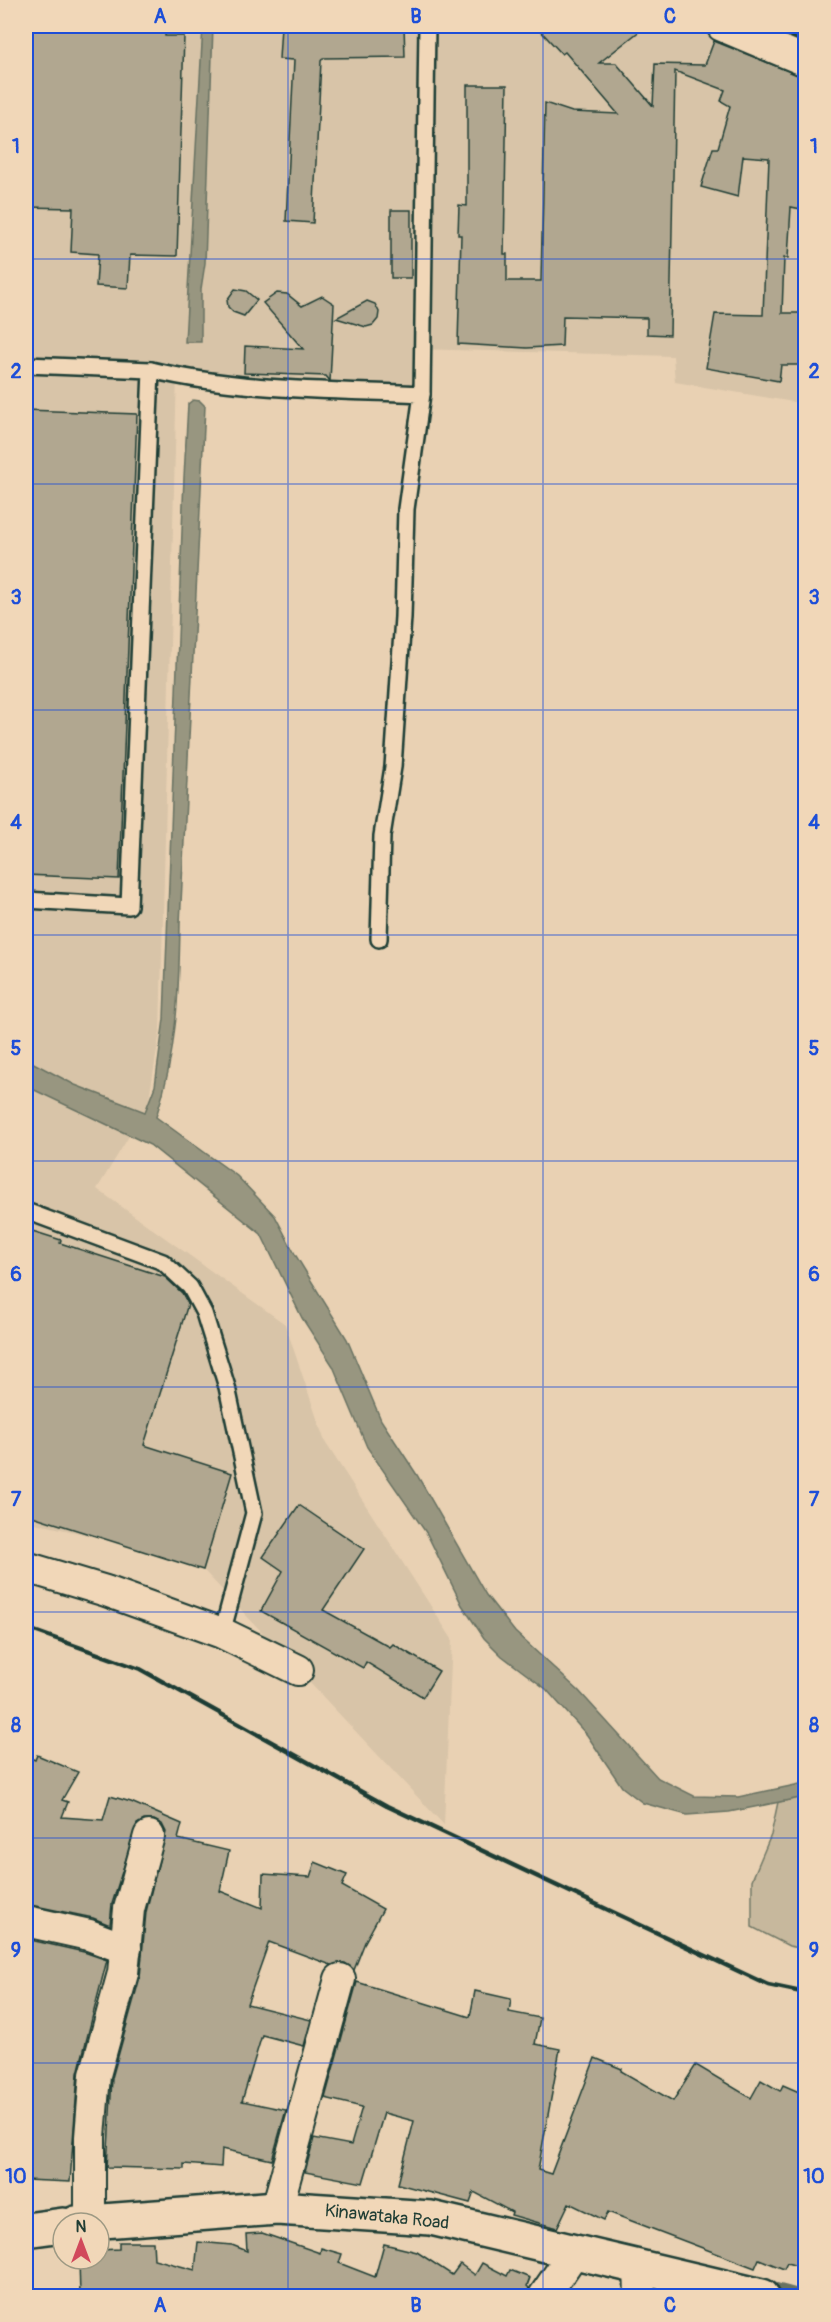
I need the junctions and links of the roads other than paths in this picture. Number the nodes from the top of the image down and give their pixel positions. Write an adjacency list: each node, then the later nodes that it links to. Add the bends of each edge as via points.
1 (427, 26): 6 (lane)
2 (722, 26): 3 (street)
3 (806, 61)
4 (26, 365): 5 (lane)
5 (151, 370): 6 (lane, via 264,385); 7 (lane, via 129,906)
6 (422, 394): 8 (lane, via 406,509 403,617 393,767 382,836)
7 (26, 900)
8 (379, 939)
9 (26, 1210): 11 (lane, via 163,1262 190,1287 204,1313 227,1388 254,1513)
10 (26, 1567): 11 (street)
11 (222, 1633): 12 (street)
12 (298, 1670)
13 (149, 1836): 15 (street, via 129,1908)
14 (26, 1921): 15 (street, via 89,1935)
15 (126, 1949): 18 (street, via 95,2075)
16 (340, 1979): 17 (street)
17 (277, 2208): 19 (street, Kinawataka Road); 22 (street, Kinawataka Road, via 431,2218)
18 (78, 2211)
19 (111, 2220)
20 (51, 2226): 21 (street, Kinawataka Road)
21 (26, 2230)
22 (575, 2251): 23 (street, Kinawataka Road); 24 (street)
23 (639, 2281): 25 (street, Kinawataka Road)
24 (544, 2296)
25 (762, 2296)

